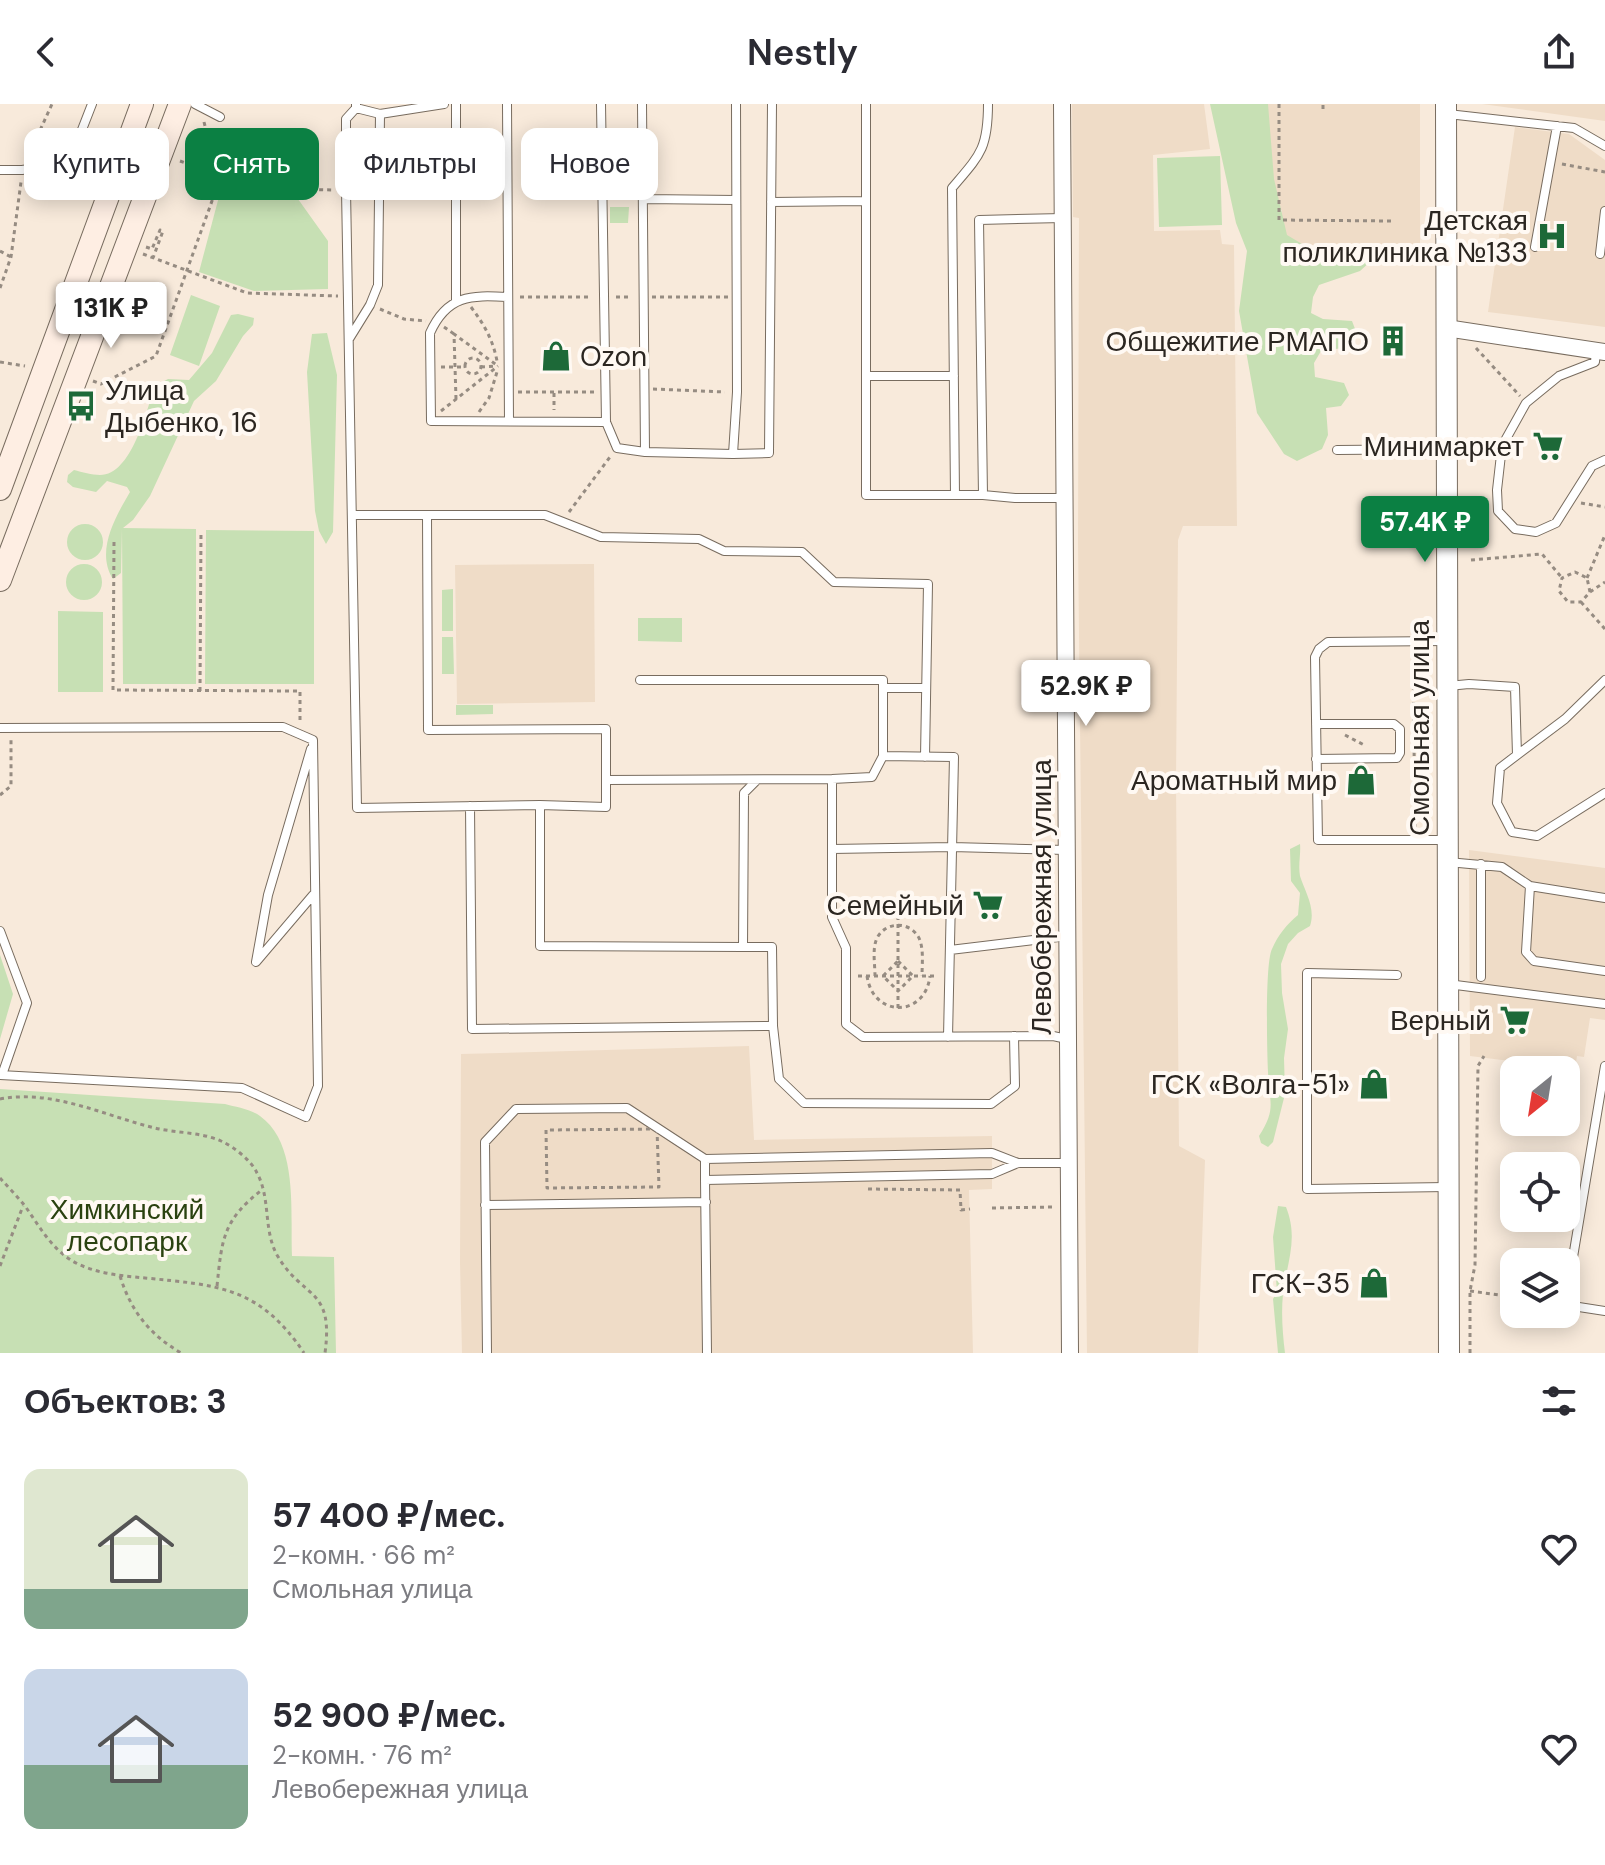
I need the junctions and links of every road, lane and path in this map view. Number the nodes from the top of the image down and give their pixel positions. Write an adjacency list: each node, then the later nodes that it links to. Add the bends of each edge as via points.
1 (52, 104): 34 (path)
2 (92, 104): 22 (lane)
3 (142, 104): 23 (main road)
4 (444, 104): 18 (lane)
5 (456, 104): 62 (lane)
6 (507, 104): 58 (lane)
7 (601, 104): 26 (lane)
8 (642, 104): 27 (lane)
9 (736, 104): 42 (lane)
10 (772, 104): 44 (lane)
11 (866, 104): 43 (lane)
12 (988, 104): 79 (lane, via 981,154 952,188)
13 (1062, 104): 46 (street, Левобережная улица)
14 (1279, 104): 47 (path, via 1279,220)
15 (191, 105): 19 (lane); 24 (path); 114 (main road)
16 (356, 106): 18 (lane); 25 (lane)
17 (1446, 109): 21 (lane); 65 (street, Смольная улица)
18 (380, 114): 63 (lane, via 378,285)
19 (220, 117)
20 (1576, 117): 28 (lane)
21 (1557, 126): 28 (lane); 31 (lane)
22 (83, 128)
23 (133, 128)
24 (200, 128)
25 (346, 128)
26 (602, 128)
27 (642, 128)
28 (1574, 128): 29 (lane)
29 (1605, 146)
30 (180, 161): 32 (path)
31 (1550, 162): 35 (path); 49 (lane)
32 (185, 163)
33 (0, 170): 34 (lane)
34 (22, 170): 53 (path)
35 (1605, 172)
36 (658, 197): 42 (lane)
37 (106, 200): 99 (main road)
38 (211, 200): 55 (path)
39 (346, 200): 57 (lane)
40 (604, 200): 59 (lane)
41 (643, 200): 60 (lane)
42 (736, 200): 61 (lane)
43 (866, 201): 44 (lane); 78 (lane)
44 (771, 202): 97 (lane, via 769,453)
45 (1605, 211): 52 (lane)
46 (1063, 218): 101 (lane, via 979,220); 102 (street, Левобережная улица)
47 (1393, 221)
48 (146, 247): 54 (path, via 152,249 163,231)
49 (1535, 247)
50 (0, 251): 53 (path)
51 (143, 254): 54 (path)
52 (1600, 254)
53 (11, 257): 56 (path)
54 (153, 258): 55 (path)
55 (186, 271): 57 (path, via 247,293); 80 (path, via 156,356)
56 (0, 288)
57 (348, 296): 67 (lane)
58 (507, 297): 59 (path); 62 (lane, via 470,295); 72 (lane)
59 (605, 297): 60 (path); 84 (lane)
60 (643, 297): 61 (path); 81 (lane)
61 (736, 297): 85 (lane)
62 (460, 300): 64 (lane); 71 (path, via 484,324)
63 (370, 305): 64 (path, via 404,319); 67 (lane)
64 (435, 321): 66 (path); 73 (lane)
65 (1446, 328): 69 (street); 94 (street, Смольная улица)
66 (454, 334): 71 (path); 74 (path)
67 (349, 340): 105 (lane)
68 (1474, 345): 87 (path)
69 (1600, 351): 87 (lane, via 1595,362 1559,376)
70 (0, 362): 77 (path)
71 (498, 366): 72 (path); 76 (path); 86 (path); 89 (path, via 489,398)
72 (508, 366): 82 (lane)
73 (431, 367): 74 (path); 88 (lane)
74 (455, 367): 75 (path); 86 (path)
75 (465, 367): 76 (path, via 474,374); 76 (path, via 472,358)
76 (481, 367)
77 (33, 368)
78 (866, 376): 79 (lane); 100 (lane, via 866,495)
79 (954, 376): 100 (lane)
80 (97, 383)
81 (644, 389): 85 (path); 96 (lane)
82 (509, 392): 83 (path); 90 (lane)
83 (554, 392): 84 (path); 91 (path)
84 (606, 392): 92 (lane)
85 (737, 392): 97 (lane)
86 (456, 399): 88 (path)
87 (1526, 403): 103 (lane, via 1502,446 1498,511 1515,529 1536,532 1556,523)
88 (431, 421): 89 (lane)
89 (473, 421): 90 (lane)
90 (509, 421): 91 (lane)
91 (554, 422): 92 (lane)
92 (606, 422): 93 (lane)
93 (617, 448): 96 (lane); 107 (path)
94 (1446, 449): 95 (lane); 120 (street, Смольная улица)
95 (1337, 450)
96 (645, 452): 97 (lane)
97 (733, 454)
98 (1605, 460): 103 (lane, via 1592,466)
99 (2, 478)
100 (955, 495): 101 (lane)
101 (983, 495): 102 (lane)
102 (1065, 498): 156 (street, Левобережная улица)
103 (1569, 502): 104 (path)
104 (1605, 507)
105 (352, 515): 106 (lane); 151 (lane, via 357,808)
106 (427, 515): 107 (lane, via 545,515); 144 (lane, via 428,730 606,729)
107 (561, 521): 124 (lane, via 601,537 699,539 724,551 802,552 834,582 928,584)
108 (201, 531): 127 (path)
109 (1605, 535): 113 (path)
110 (114, 542): 127 (path, via 113,690)
111 (1471, 560): 112 (path, via 1542,554)
112 (1562, 578): 113 (path, via 1575,572); 117 (path, via 1559,591 1568,602)
113 (1587, 578): 116 (path)
114 (0, 580)
115 (1605, 582): 116 (path)
116 (1590, 592): 117 (path)
117 (1581, 602): 118 (path)
118 (1605, 629)
119 (1413, 641): 120 (lane); 126 (path); 130 (lane, via 1323,645 1315,657)
120 (1448, 641): 125 (street, Смольная улица)
121 (640, 680): 123 (lane, via 883,680)
122 (1605, 680): 138 (lane)
123 (883, 688): 124 (lane); 139 (lane)
124 (926, 688): 140 (lane)
125 (1438, 688): 126 (path); 138 (lane, via 1515,687); 153 (street, Смольная улица)
126 (1413, 690): 128 (path)
127 (200, 691): 134 (path, via 300,691)
128 (1414, 716): 129 (path); 137 (path)
129 (1428, 716)
130 (1316, 724): 131 (lane); 141 (lane)
131 (1366, 724): 136 (lane, via 1396,724); 142 (path)
132 (0, 728): 133 (lane)
133 (11, 728): 134 (lane, via 283,727); 147 (path, via 11,786)
134 (300, 735): 135 (lane)
135 (313, 740): 160 (lane); 160 (lane, via 268,895 256,962)
136 (1400, 744): 137 (path); 142 (lane, via 1397,758)
137 (1414, 744): 148 (path)
138 (1517, 755): 146 (lane, via 1500,768 1497,803 1512,832 1537,836)
139 (883, 756): 140 (lane); 143 (lane, via 872,777)
140 (925, 757): 154 (lane, via 954,757)
141 (1316, 759): 142 (lane); 152 (lane, via 1318,840)
142 (1366, 759)
143 (832, 779): 145 (lane); 155 (lane)
144 (606, 780): 145 (lane); 150 (lane, via 606,807)
145 (758, 780): 166 (lane, via 744,793)
146 (1605, 793)
147 (0, 795)
148 (1415, 796): 149 (path); 152 (path)
149 (1428, 796)
150 (540, 805): 151 (lane); 166 (lane, via 540,946)
151 (470, 806): 185 (lane, via 472,1029)
152 (1415, 840): 153 (lane)
153 (1447, 840): 157 (street, Смольная улица)
154 (952, 847): 155 (lane); 156 (lane); 167 (lane)
155 (832, 849): 171 (lane, via 832,917 846,948)
156 (1067, 850): 165 (street, Левобережная улица)
157 (1447, 862): 158 (lane); 181 (street, Смольная улица)
158 (1481, 864): 159 (lane, via 1502,867); 180 (lane)
159 (1530, 886): 161 (lane); 169 (lane, via 1529,957)
160 (313, 895): 191 (lane, via 318,1086 306,1117 242,1088)
161 (1605, 898)
162 (898, 917): 163 (path)
163 (898, 925): 168 (path); 173 (path, via 883,931 876,942); 177 (path, via 918,936)
164 (0, 931): 191 (lane, via 27,1003)
165 (1068, 936): 167 (lane); 188 (street, Левобережная улица)
166 (743, 947): 185 (lane, via 772,947)
167 (950, 950): 179 (lane)
168 (898, 961): 174 (path); 175 (path); 176 (path)
169 (1605, 971)
170 (1397, 975): 199 (lane, via 1307,973 1307,1189)
171 (846, 976): 172 (path); 187 (lane, via 846,1024 863,1037)
172 (867, 976): 173 (path); 184 (path, via 876,998)
173 (875, 976): 174 (path)
174 (883, 976): 175 (path); 182 (path)
175 (898, 976): 176 (path); 182 (path)
176 (913, 976): 177 (path); 182 (path)
177 (922, 976): 178 (path)
178 (930, 976): 179 (path); 184 (path, via 921,999)
179 (950, 976): 187 (lane)
180 (1481, 977)
181 (1447, 984): 183 (lane); 199 (street, Смольная улица)
182 (898, 991): 184 (path)
183 (1605, 1004)
184 (898, 1008)
185 (773, 1026): 186 (lane, via 779,1079 804,1103 991,1104 1015,1086)
186 (1014, 1036): 187 (lane); 188 (lane)
187 (948, 1037)
188 (1068, 1039): 196 (street, Левобережная улица)
189 (1484, 1056): 212 (path, via 1478,1066 1475,1265)
190 (1605, 1066): 208 (lane)
191 (1, 1075)
192 (0, 1099): 200 (path, via 55,1100 220,1140 257,1171)
193 (657, 1129): 193 (path, via 659,1187 547,1188 546,1130); 194 (lane); 204 (lane, via 627,1108 516,1109 485,1142)
194 (705, 1159): 195 (lane, via 992,1153); 198 (lane)
195 (1018, 1163): 196 (lane); 198 (lane, via 992,1174)
196 (1069, 1163): 205 (street, Левобережная улица)
197 (0, 1178): 203 (path)
198 (705, 1180): 202 (lane)
199 (1448, 1187): 222 (street, Смольная улица)
200 (263, 1189): 211 (path, via 242,1206 222,1240); 218 (path, via 269,1238 279,1258 324,1308)
201 (869, 1189): 207 (path, via 960,1190 961,1210)
202 (706, 1202): 204 (lane); 220 (lane)
203 (24, 1204): 209 (path); 210 (path, via 58,1250 76,1263)
204 (485, 1205): 219 (lane)
205 (1070, 1207): 206 (path); 221 (street, Левобережная улица)
206 (992, 1208)
207 (970, 1209)
208 (1575, 1248)
209 (0, 1266)
210 (120, 1276): 211 (path); 216 (path, via 139,1319)
211 (217, 1286): 217 (path, via 270,1311)
212 (1470, 1291): 213 (path); 223 (path)
213 (1500, 1295)
214 (1580, 1307): 215 (lane)
215 (1605, 1311)
216 (181, 1353)
217 (304, 1353)
218 (325, 1353)
219 (487, 1353)
220 (707, 1353)
221 (1070, 1353)
222 (1449, 1353)
223 (1470, 1353)

